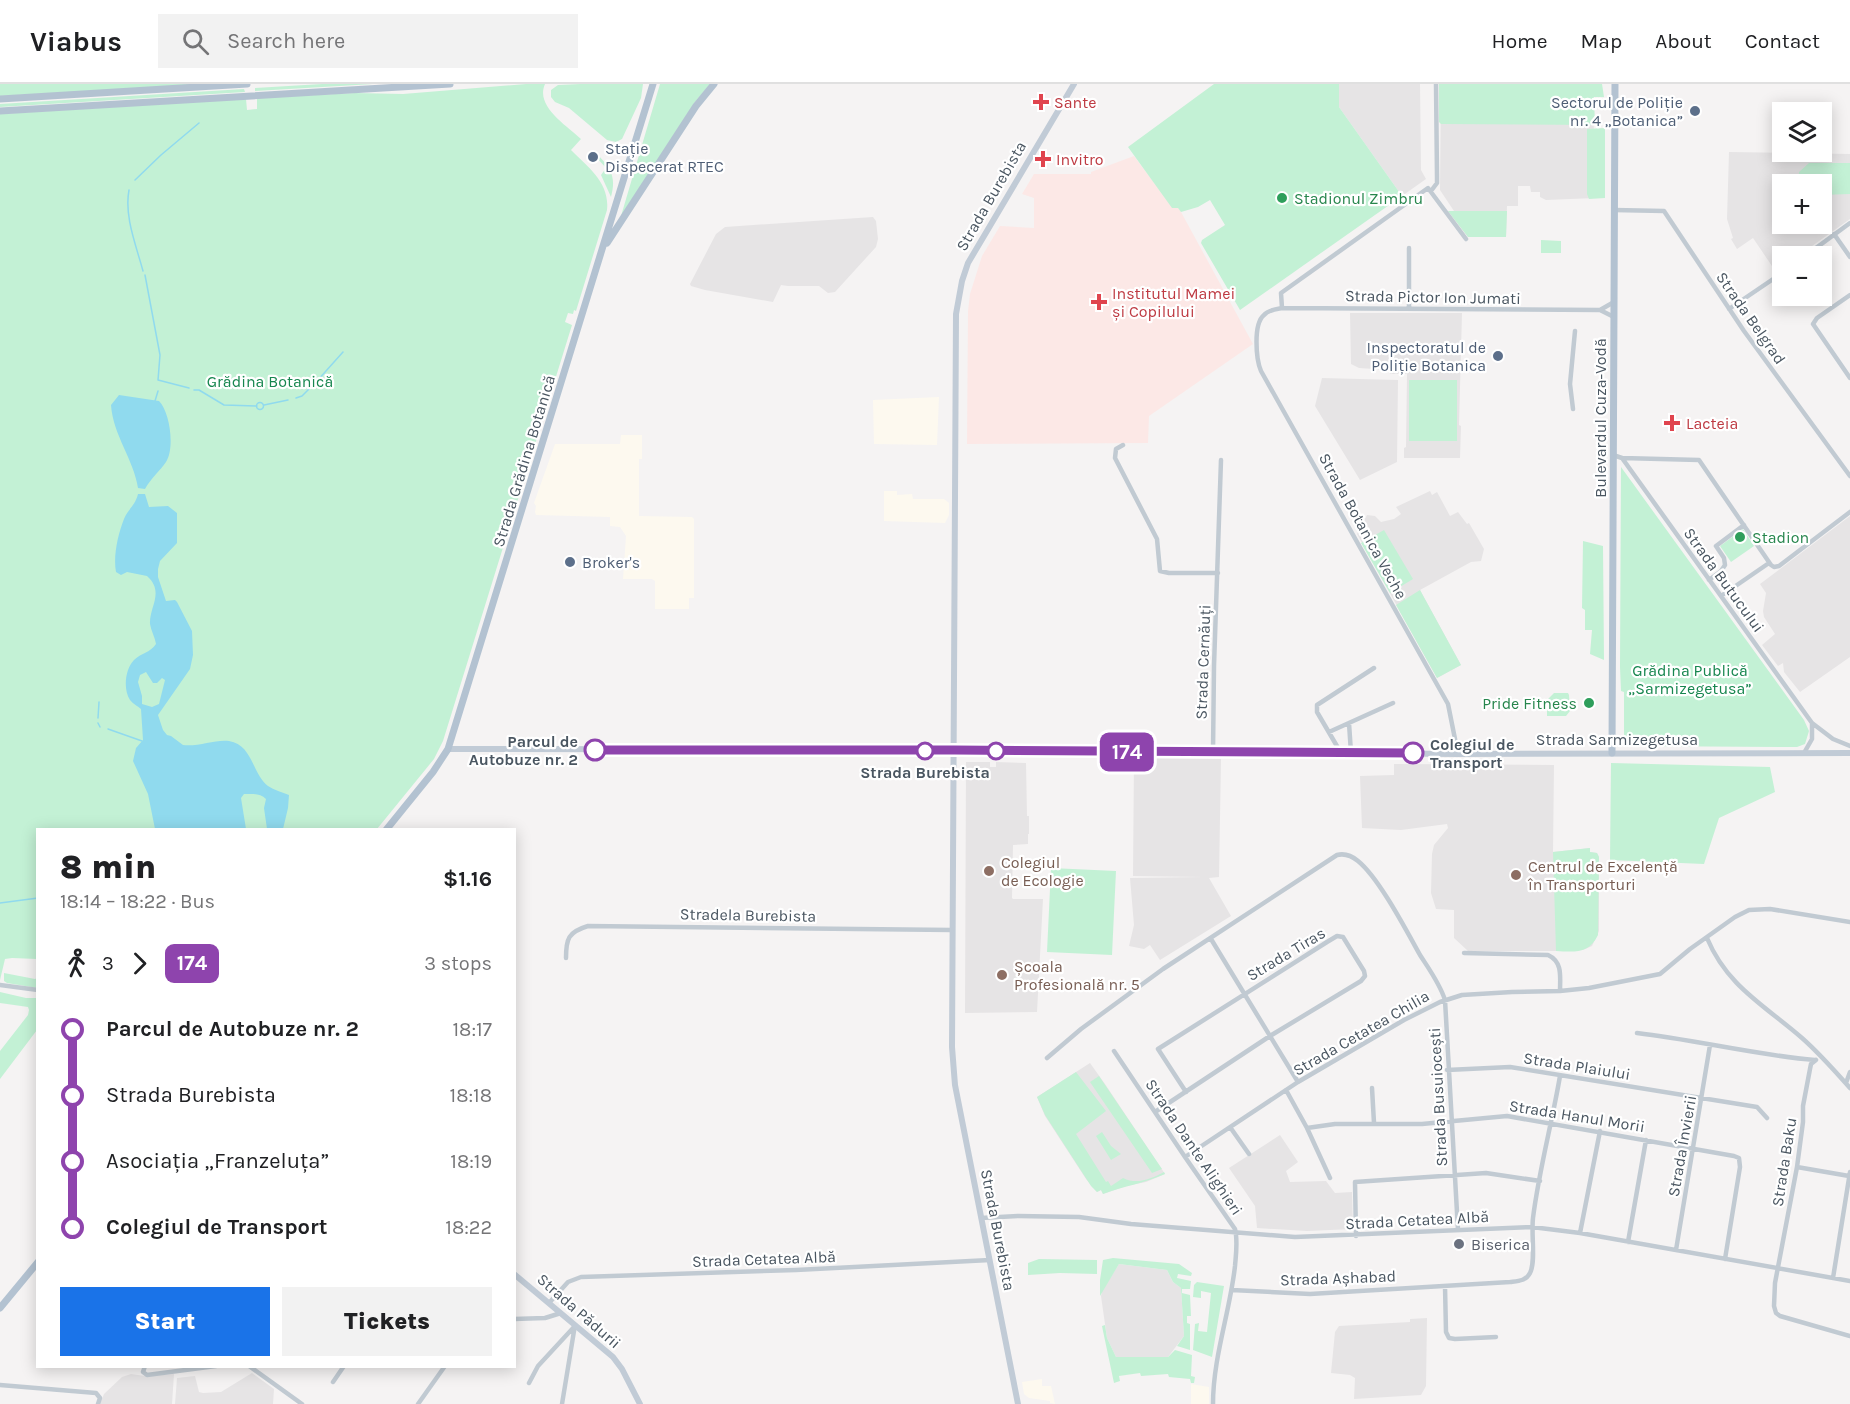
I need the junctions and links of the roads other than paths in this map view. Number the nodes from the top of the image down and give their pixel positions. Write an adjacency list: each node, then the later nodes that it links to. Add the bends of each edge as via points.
1 (248, 84): 9 (main road)
2 (450, 84): 8 (main road)
3 (653, 84): 18 (main road, Strada Grădina Botanică)
4 (714, 84): 18 (main road, via 699,101)
5 (1074, 84): 51 (main road, Strada Burebista, via 974,251 960,291 956,314)
6 (1436, 84): 11 (street, via 1437,183)
7 (1615, 84): 12 (main road, Bulevardul Cuza-Vodă)
8 (408, 85): 10 (main road)
9 (0, 99)
10 (0, 111)
11 (1431, 191): 15 (street); 23 (street, via 1428,188 1281,293)
12 (1614, 210): 22 (main road, Bulevardul Cuza-Vodă); 25 (street, Strada Belgrad, via 1664,211)
13 (1850, 223): 14 (street)
14 (1834, 234): 16 (street); 19 (street)
15 (1466, 239)
16 (1818, 246)
17 (1408, 248): 24 (street)
18 (603, 250): 50 (main road, Strada Grădina Botanică)
19 (1850, 257)
20 (1772, 280): 25 (street)
21 (1850, 295): 30 (street, via 1814,322 1815,329)
22 (1614, 302): 26 (street); 28 (main road, Bulevardul Cuza-Vodă)
23 (1282, 308): 24 (street, Strada Pictor Ion Jumati); 27 (street, Strada Pictor Ion Jumati)
24 (1409, 309): 26 (street, Strada Pictor Ion Jumati)
25 (1730, 309): 37 (street, Strada Belgrad)
26 (1600, 310): 28 (street, Strada Pictor Ion Jumati)
27 (1267, 312): 58 (street, Strada Botanica Veche, via 1258,324 1258,364 1448,704)
28 (1614, 317): 34 (main road, Bulevardul Cuza-Vodă)
29 (1575, 331): 32 (street, via 1570,383)
30 (1848, 370): 31 (street)
31 (1850, 378)
32 (1573, 409)
33 (1123, 445): 41 (street, via 1116,449 1115,458 1157,539 1160,571)
34 (1613, 455): 35 (street); 55 (main road, Bulevardul Cuza-Vodă)
35 (1622, 458): 39 (street, via 1699,460); 42 (street, Strada Butucului)
36 (1221, 460): 41 (street, Strada Cernăuți)
37 (1850, 476)
38 (1850, 512): 40 (street, via 1779,566)
39 (1744, 525): 40 (street); 42 (street, via 1716,546 1725,565)
40 (1769, 563): 43 (street)
41 (1218, 573): 52 (street, Strada Cernăuți)
42 (1709, 580): 43 (street, Strada Butucului)
43 (1721, 596): 47 (street, Strada Butucului)
44 (1374, 668): 48 (street, via 1317,705)
45 (1393, 703): 46 (street)
46 (1348, 723): 48 (street); 54 (street)
47 (1812, 723): 49 (street, Strada Butucului); 56 (street, via 1812,739)
48 (1329, 732): 53 (street)
49 (1850, 746)
50 (448, 749): 51 (main road, Strada Sarmizegetusa); 59 (main road, Strada Grădina Botanică)
51 (954, 750): 52 (main road, Strada Sarmizegetusa); 61 (main road, Strada Burebista)
52 (1213, 752): 53 (main road, Strada Sarmizegetusa)
53 (1341, 753): 54 (main road, Strada Sarmizegetusa)
54 (1351, 753): 58 (main road, Strada Sarmizegetusa)
55 (1612, 753): 56 (main road, Strada Sarmizegetusa); 58 (main road, Strada Sarmizegetusa)
56 (1804, 753): 57 (main road, Strada Sarmizegetusa)
57 (1850, 753)
58 (1458, 754)
59 (388, 828)
60 (1850, 922): 62 (street, Strada Cetatea Chilia, via 1753,909 1741,913)
61 (952, 930): 65 (street, Stradela Burebista, via 588,926 570,936); 105 (main road, Strada Burebista, via 955,1085)
62 (1707, 938): 68 (street, Strada Cetatea Chilia, via 1660,974); 76 (street, via 1728,975)
63 (1211, 939): 69 (street); 70 (street, Strada Busuiocești, via 1343,853 1358,861 1378,886); 75 (street, via 1108,1009)
64 (1464, 953): 68 (street, via 1548,955 1559,966)
65 (566, 958)
66 (0, 985): 67 (street)
67 (36, 990)
68 (1560, 991): 70 (street, Strada Cetatea Chilia, via 1462,995)
69 (1245, 993): 72 (street); 72 (street, Strada Tiras, via 1340,936 1363,968 1365,976 1361,981); 86 (street, Strada Tiras, via 1158,1049)
70 (1445, 1000): 78 (street, Strada Busuiocești); 81 (street, Strada Cetatea Chilia)
71 (1637, 1033): 73 (street)
72 (1270, 1036): 81 (street); 86 (street, Strada Tiras)
73 (1710, 1045): 77 (street); 87 (street, Strada Învierii)
74 (1114, 1050): 88 (street, Strada Dante Alighieri)
75 (1047, 1058)
76 (1824, 1059): 77 (street); 82 (street)
77 (1816, 1060): 100 (street, Strada Baku, via 1808,1078)
78 (1447, 1070): 80 (street, Strada Plaiului, via 1497,1066); 90 (street, Strada Busuiocești)
79 (1850, 1072): 82 (street)
80 (1560, 1076): 87 (street, Strada Plaiului); 92 (street)
81 (1298, 1082): 85 (street, Strada Cetatea Chilia)
82 (1846, 1083): 84 (street)
83 (1372, 1088): 91 (street)
84 (1850, 1088)
85 (1286, 1090): 93 (street, Strada Cetatea Chilia); 94 (street)
86 (1185, 1092): 88 (street, Strada Tiras)
87 (1702, 1097): 89 (street, Strada Plaiului, via 1757,1107); 97 (street, Strada Învierii)
88 (1155, 1112): 99 (street, Strada Dante Alighieri)
89 (1767, 1118)
90 (1452, 1120): 91 (street, Strada Hanul Morii); 92 (street, Strada Hanul Morii, via 1500,1116); 101 (street, Strada Busuiocești)
91 (1374, 1123): 94 (street, Strada Hanul Morii)
92 (1551, 1124): 95 (street, Strada Hanul Morii); 104 (street)
93 (1230, 1127): 98 (street); 99 (street, Strada Cetatea Chilia)
94 (1307, 1128): 103 (street)
95 (1599, 1131): 96 (street, Strada Hanul Morii); 109 (street)
96 (1646, 1140): 97 (street, Strada Hanul Morii); 111 (street)
97 (1694, 1148): 112 (street, Strada Învierii); 113 (street, Strada Hanul Morii, via 1739,1158)
98 (1249, 1154)
99 (1185, 1157): 108 (street, Strada Dante Alighieri)
100 (1797, 1167): 102 (street); 116 (street, Strada Baku)
101 (1455, 1174): 104 (street, via 1496,1173); 107 (street, Strada Busuiocești); 110 (street, via 1355,1182)
102 (1850, 1174): 118 (street)
103 (1330, 1178)
104 (1540, 1181): 106 (street)
105 (981, 1218): 108 (street, Strada Cetatea Albă, via 1079,1217); 114 (main road, Strada Burebista)
106 (1532, 1227): 107 (street, Strada Cetatea Albă); 109 (street, Strada Cetatea Albă); 120 (street, Strada Așhabad, via 1532,1266 1526,1279)
107 (1458, 1230): 110 (street, Strada Cetatea Albă)
108 (1236, 1233): 110 (street, Strada Cetatea Albă); 121 (street, Strada Dante Alighieri)
109 (1580, 1233): 111 (street, Strada Cetatea Albă)
110 (1356, 1236)
111 (1628, 1242): 112 (street, Strada Cetatea Albă)
112 (1676, 1250): 113 (street, Strada Cetatea Albă)
113 (1725, 1259): 116 (street, Strada Cetatea Albă)
114 (990, 1260): 122 (street, Strada Cetatea Albă, via 581,1277 568,1282); 142 (main road, Strada Burebista)
115 (36, 1264): 123 (main road)
116 (1778, 1269): 118 (street, Strada Cetatea Albă); 127 (street, via 1774,1297 1777,1315)
117 (516, 1278): 122 (main road, Strada Pădurii)
118 (1833, 1278): 119 (street, Strada Cetatea Albă)
119 (1850, 1281)
120 (1445, 1286): 121 (street, Strada Așhabad, via 1310,1294); 128 (street, via 1449,1338)
121 (1232, 1290): 143 (street, Strada Dante Alighieri, via 1217,1359)
122 (549, 1303): 124 (main road, Strada Pădurii)
123 (0, 1308)
124 (561, 1313): 125 (street); 126 (main road, Strada Pădurii)
125 (516, 1319)
126 (575, 1325): 135 (street, via 538,1366); 140 (street); 141 (main road, Strada Pădurii, via 618,1363)
127 (1850, 1336)
128 (1496, 1337)
129 (144, 1368): 130 (street, via 147,1375)
130 (201, 1368)
131 (252, 1368): 138 (street)
132 (343, 1368): 134 (street)
133 (444, 1368): 139 (street)
134 (333, 1382)
135 (529, 1383)
136 (0, 1385): 137 (street, via 96,1393)
137 (98, 1404)
138 (302, 1404)
139 (418, 1404)
140 (562, 1404)
141 (640, 1404)
142 (1018, 1404)
143 (1214, 1404)

